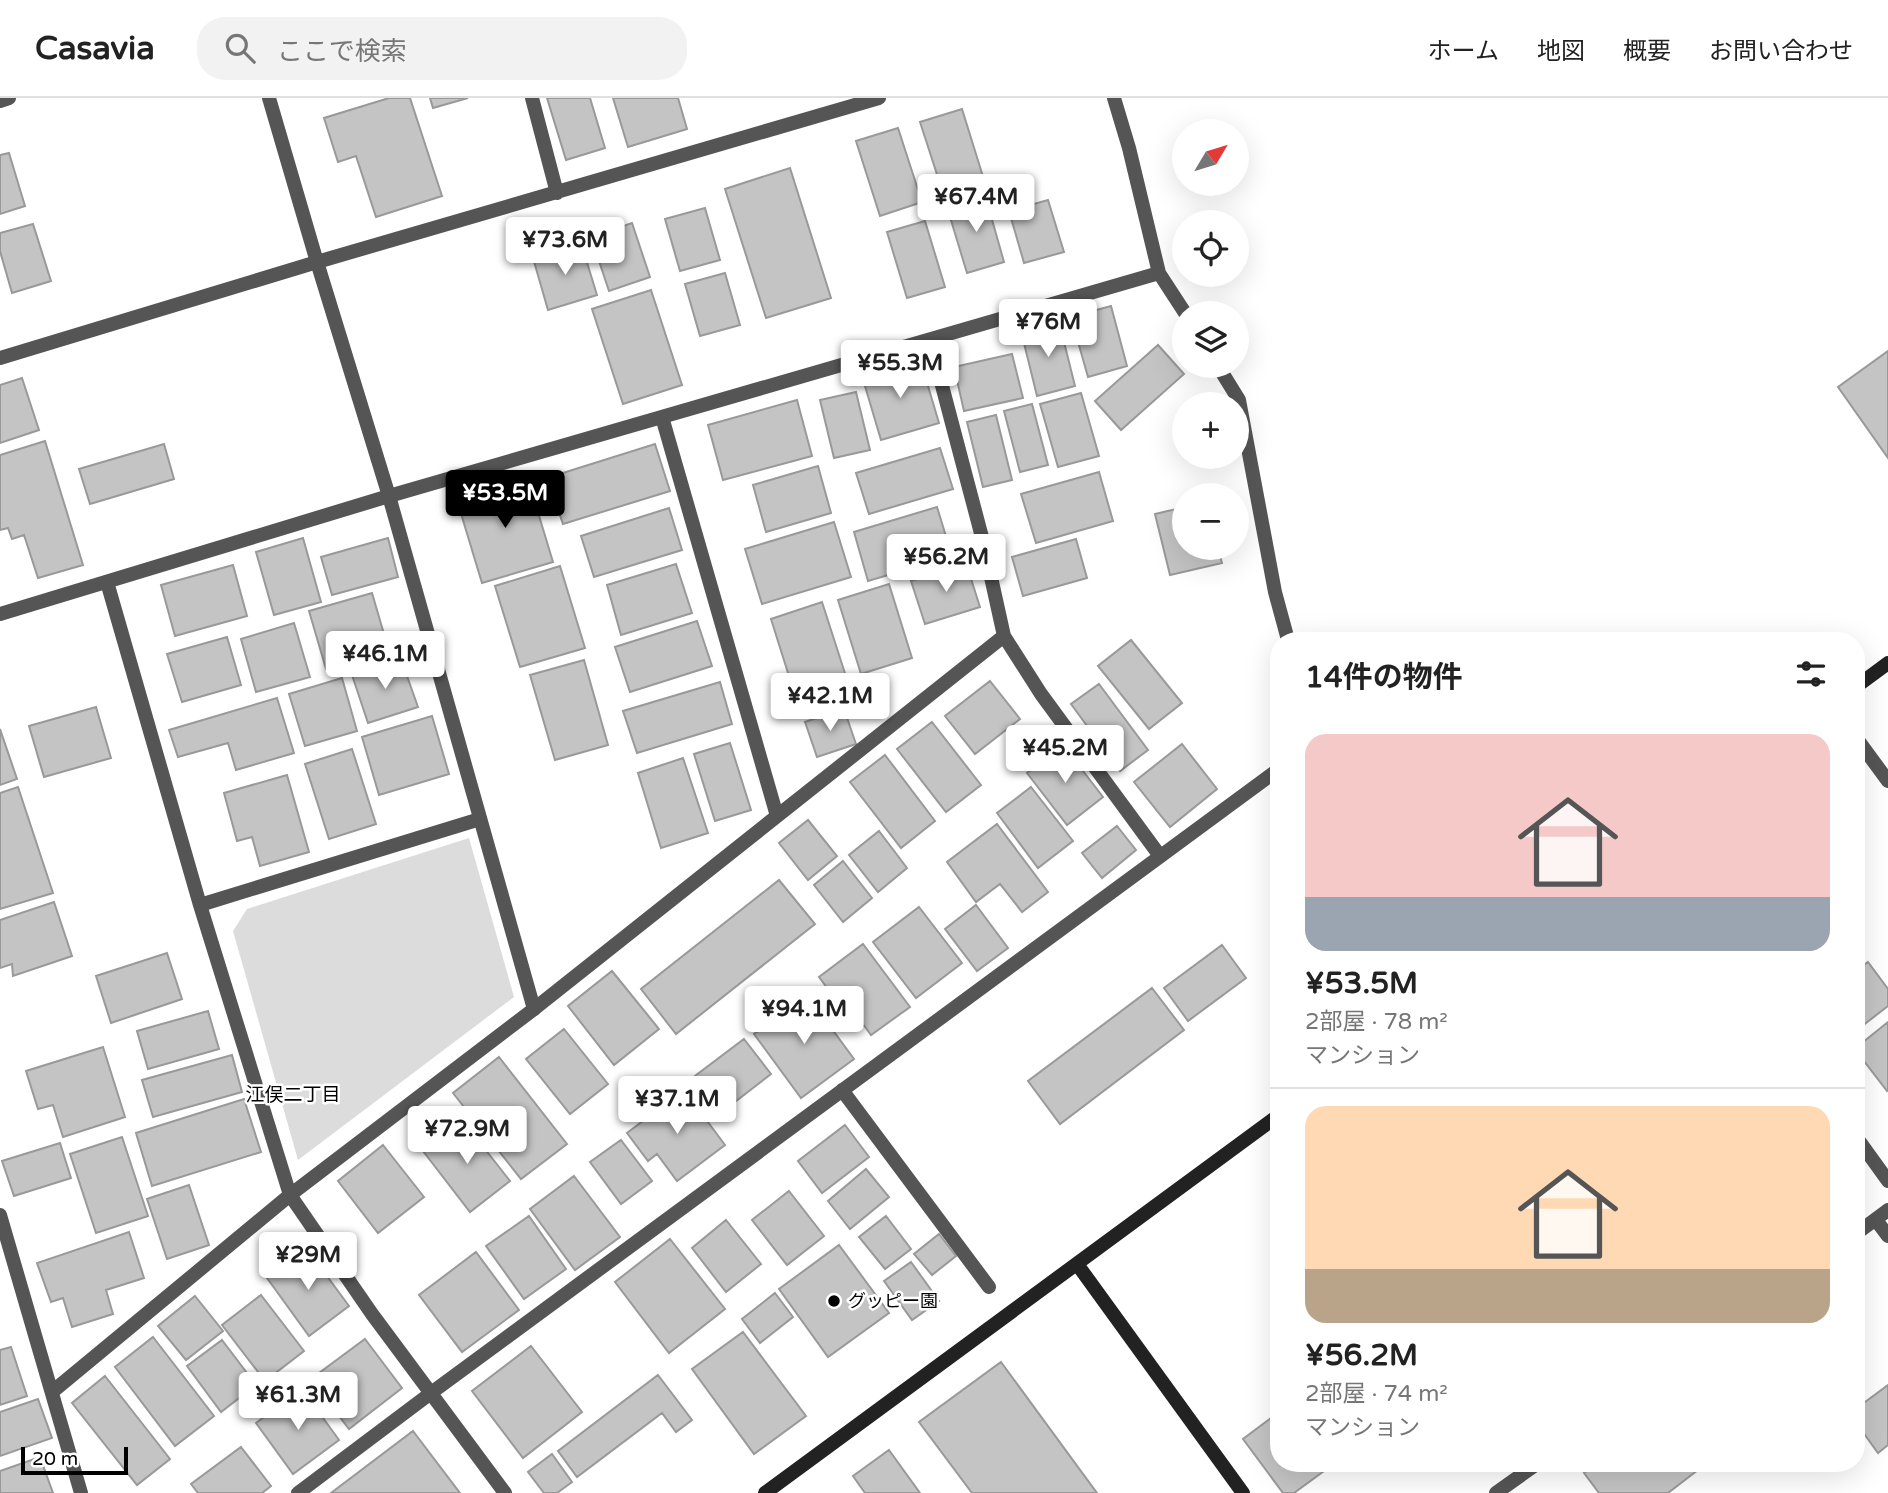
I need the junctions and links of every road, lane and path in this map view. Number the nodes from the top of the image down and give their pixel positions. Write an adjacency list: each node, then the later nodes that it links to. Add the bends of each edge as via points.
1 (9, 98): 6 (street)
2 (270, 98): 8 (street)
3 (532, 98): 7 (street)
4 (879, 98): 7 (street)
5 (1114, 98): 9 (street)
6 (0, 101)
7 (557, 193): 8 (street)
8 (317, 262): 12 (street); 15 (street)
9 (1159, 273): 10 (street); 11 (street)
10 (1177, 301)
11 (930, 340): 14 (street); 19 (street)
12 (0, 358)
13 (1225, 378): 18 (street, via 1239,400)
14 (662, 417): 15 (street); 25 (street)
15 (389, 496): 16 (street); 26 (street)
16 (107, 582): 17 (street); 28 (street)
17 (0, 614)
18 (1286, 632)
19 (1004, 636): 25 (street); 27 (street)
20 (1888, 663): 21 (street)
21 (1865, 680)
22 (1865, 750): 24 (street)
23 (1270, 776): 27 (street)
24 (1888, 781)
25 (777, 816): 29 (street)
26 (480, 819): 28 (street); 29 (street)
27 (1160, 856): 30 (street)
28 (200, 905): 34 (street)
29 (534, 1009): 34 (street)
30 (842, 1090): 41 (street); 43 (street)
31 (1270, 1122): 40 (street)
32 (1865, 1149): 33 (street)
33 (1888, 1181)
34 (290, 1195): 42 (street); 43 (street)
35 (1888, 1210): 37 (street)
36 (0, 1215): 42 (street)
37 (1875, 1220): 38 (street); 39 (street)
38 (1865, 1227)
39 (1888, 1236)
40 (1077, 1264): 48 (street); 49 (street)
41 (989, 1287)
42 (52, 1392): 45 (street)
43 (431, 1393): 46 (street); 47 (street)
44 (1525, 1472): 50 (street)
45 (80, 1493)
46 (298, 1493)
47 (505, 1493)
48 (765, 1493)
49 (1242, 1493)
50 (1496, 1493)

